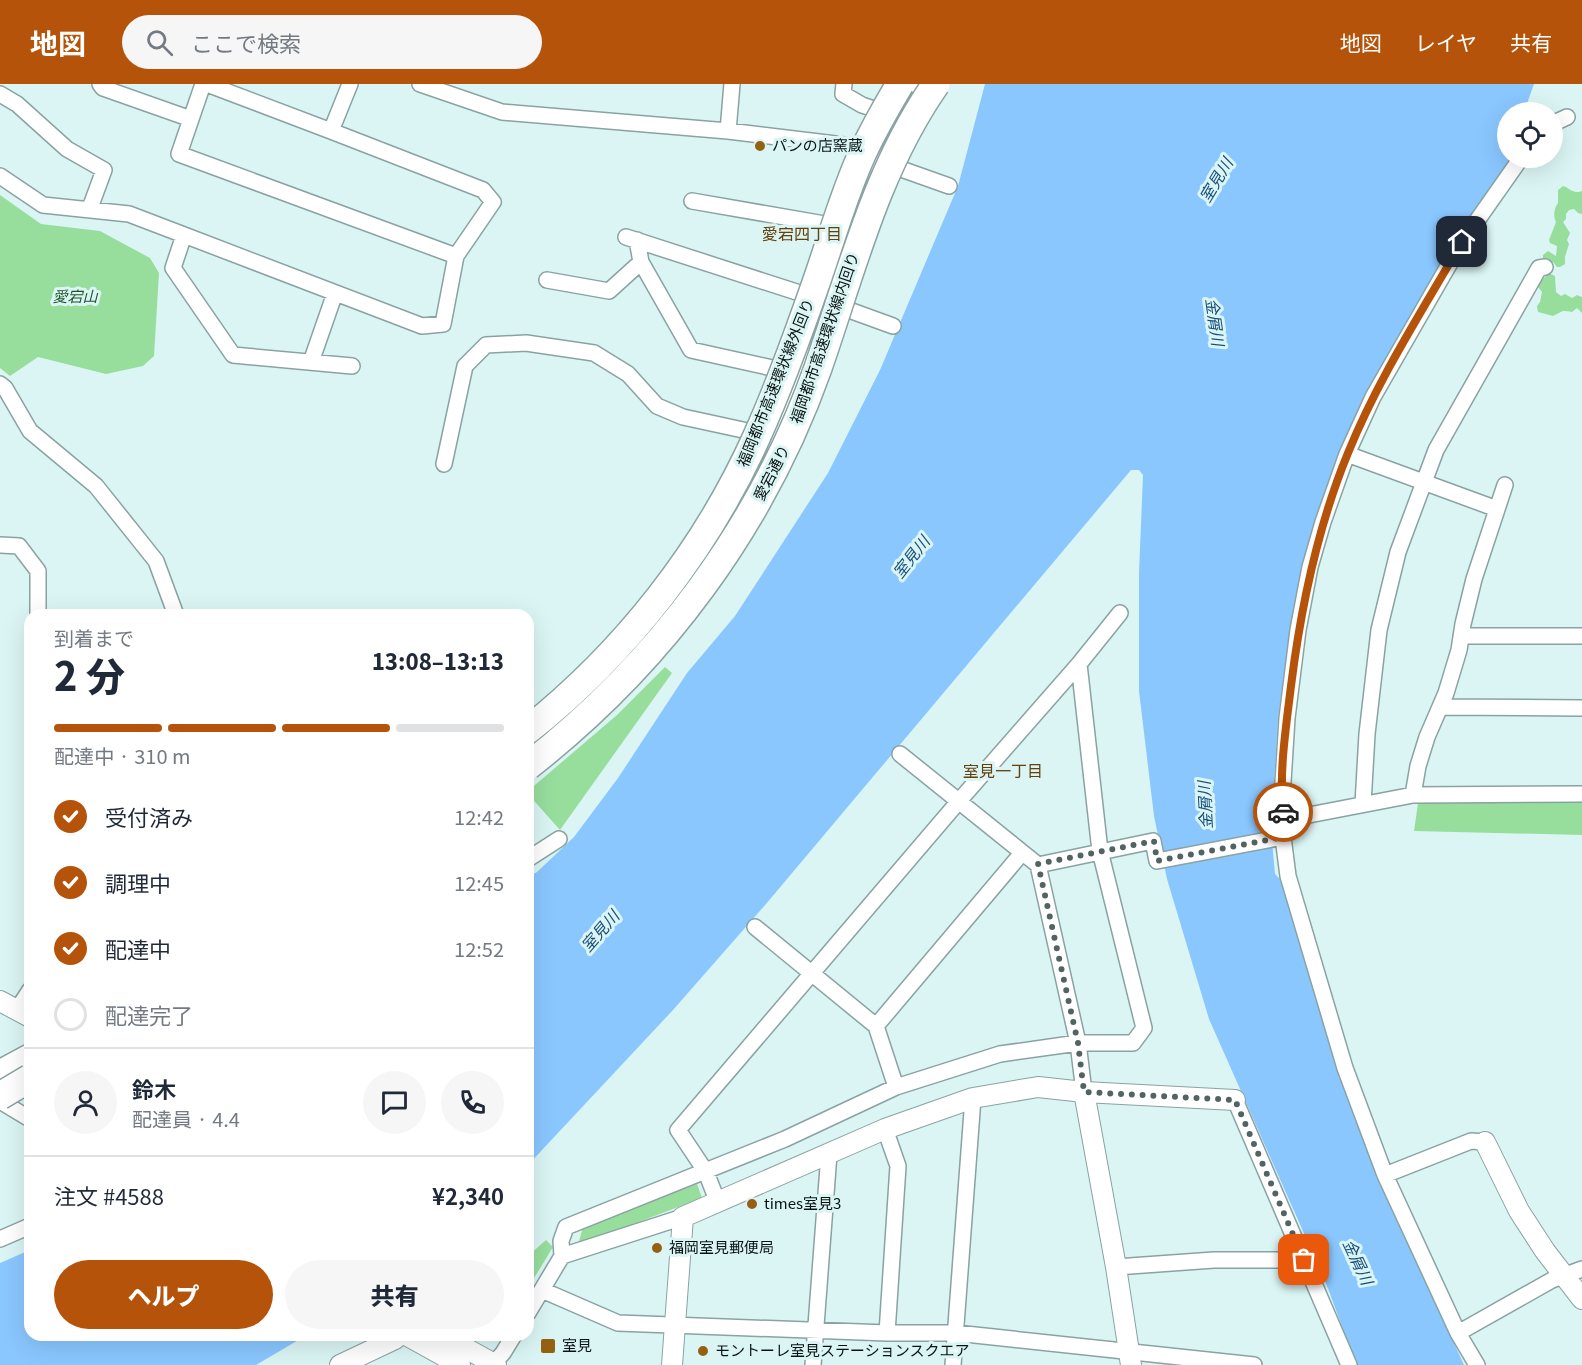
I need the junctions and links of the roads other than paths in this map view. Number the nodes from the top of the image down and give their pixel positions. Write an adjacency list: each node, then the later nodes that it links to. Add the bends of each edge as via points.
1 (99, 84): 13 (street)
2 (205, 84): 13 (street); 15 (street)
3 (350, 84): 15 (street)
4 (420, 84): 16 (street, via 502,112)
5 (732, 84): 16 (street)
6 (844, 84): 11 (street, via 843,94)
7 (901, 84): 11 (street, 愛宕通り); 54 (highway, 福岡都市高速環状線外回り, bridge, via 863,152 788,358 742,469 703,536 637,624 598,668)
8 (919, 84): 45 (highway, via 878,158 835,284 775,435 721,535)
9 (934, 84): 18 (street, 愛宕通り); 57 (highway, 福岡都市高速環状線内回り, bridge, via 892,160 851,262 804,404 750,515 710,578 643,660)
10 (0, 94): 23 (street, via 17,104 67,149 104,170)
11 (886, 113): 17 (street, 愛宕通り)
12 (1567, 117): 14 (street)
13 (191, 119): 26 (street, via 179,154)
14 (1563, 119)
15 (331, 131): 26 (street, via 483,190 493,202)
16 (728, 131): 17 (street, via 844,145)
17 (863, 152): 24 (street, 愛宕通り)
18 (887, 164): 21 (street); 32 (street, 愛宕通り)
19 (1514, 168): 39 (street, via 1462,242 1373,398)
20 (0, 176): 23 (street, via 42,205)
21 (949, 186)
22 (692, 201): 24 (street)
23 (90, 208): 25 (street, via 129,214)
24 (836, 226): 31 (street, 愛宕通り)
25 (184, 236): 30 (street); 34 (street, via 173,268 232,355)
26 (456, 256): 30 (street, via 443,324 422,326)
27 (641, 262): 29 (street, via 609,291); 31 (street, via 632,238); 36 (street, via 691,350)
28 (1545, 267): 41 (street, via 1539,268 1450,422)
29 (547, 280)
30 (335, 293): 34 (street)
31 (812, 297): 36 (street, 愛宕通り)
32 (838, 306): 33 (street); 45 (street, 愛宕通り, via 808,393 765,490)
33 (893, 326)
34 (311, 362): 35 (street)
35 (352, 366)
36 (786, 371): 38 (street, 愛宕通り)
37 (0, 384): 47 (street, via 30,431 96,486 156,561)
38 (760, 436): 40 (street, via 683,417 657,406 628,374 594,353 526,343 486,345 465,366); 55 (street, 愛宕通り, via 672,582 593,671)
39 (1347, 454): 41 (street); 63 (street, via 1310,567 1298,630 1287,718)
40 (444, 464)
41 (1423, 483): 43 (street); 62 (street, via 1398,552 1379,630)
42 (1506, 485): 43 (street)
43 (1497, 509): 49 (street, via 1474,579)
44 (0, 545): 46 (street, via 19,546 38,571)
45 (693, 599): 58 (street, 愛宕通り, via 659,656)
46 (38, 609)
47 (174, 609)
48 (1120, 613): 51 (street)
49 (1461, 636): 50 (street); 52 (street)
50 (1582, 636)
51 (1079, 664): 61 (street); 66 (street)
52 (1440, 707): 53 (street); 60 (street, via 1426,737)
53 (1582, 708)
54 (534, 724)
55 (534, 724)
56 (900, 754): 61 (street)
57 (534, 762)
58 (534, 763)
59 (1582, 794): 60 (street)
60 (1413, 795): 62 (street)
61 (959, 801): 67 (street); 71 (street)
62 (1363, 804): 63 (street)
63 (1283, 820): 64 (street)
64 (1283, 837): 66 (street, via 1157,861 1154,841); 92 (street, via 1288,876 1345,1068)
65 (559, 839): 68 (street)
66 (1100, 851): 69 (street); 75 (street, via 1144,1028 1133,1043)
67 (1022, 853): 69 (street); 74 (street)
68 (534, 855)
69 (1038, 864): 75 (street)
70 (755, 927): 71 (street)
71 (811, 974): 74 (street); 91 (street, via 678,1130)
72 (0, 1000): 73 (street)
73 (24, 1013)
74 (876, 1026): 81 (street)
75 (1078, 1043): 81 (street, via 1000,1054); 82 (street)
76 (24, 1054): 78 (street)
77 (24, 1061): 79 (highway)
78 (0, 1068)
79 (0, 1074)
80 (24, 1082): 83 (highway, bridge)
81 (896, 1087): 91 (street)
82 (1084, 1092): 84 (street, via 1038,1087); 85 (street); 99 (street)
83 (0, 1096)
84 (973, 1098): 88 (street); 107 (street)
85 (1235, 1100): 98 (street)
86 (0, 1101): 87 (street)
87 (24, 1115)
88 (885, 1129): 90 (street); 106 (street, via 898,1166)
89 (1485, 1142): 92 (street, via 1471,1142); 100 (street, via 1519,1211 1545,1251)
90 (829, 1154): 93 (street); 105 (street)
91 (706, 1172): 93 (street); 97 (street, via 566,1227 561,1241)
92 (1385, 1175): 108 (street)
93 (718, 1203): 94 (street)
94 (683, 1216): 97 (street); 104 (street)
95 (24, 1229): 96 (street)
96 (0, 1239)
97 (562, 1256): 101 (street)
98 (1304, 1260): 99 (street, via 1214,1260); 121 (street)
99 (1116, 1267): 113 (street)
100 (1574, 1272): 102 (street); 108 (street, via 1552,1280)
101 (542, 1290): 103 (street); 104 (street, via 618,1323)
102 (1582, 1299)
103 (534, 1301)
104 (675, 1327): 105 (street); 117 (street)
105 (816, 1330): 106 (street); 118 (street)
106 (887, 1333): 107 (street)
107 (956, 1333): 113 (street); 119 (street)
108 (1458, 1333): 122 (street)
109 (391, 1341): 114 (street)
110 (417, 1341): 115 (street)
111 (452, 1341): 116 (street)
112 (510, 1341): 116 (street)
113 (1131, 1358): 120 (street)
114 (340, 1365)
115 (460, 1365)
116 (494, 1365)
117 (672, 1365)
118 (813, 1365)
119 (953, 1365)
120 (1254, 1365)
121 (1349, 1365)
122 (1477, 1365)

